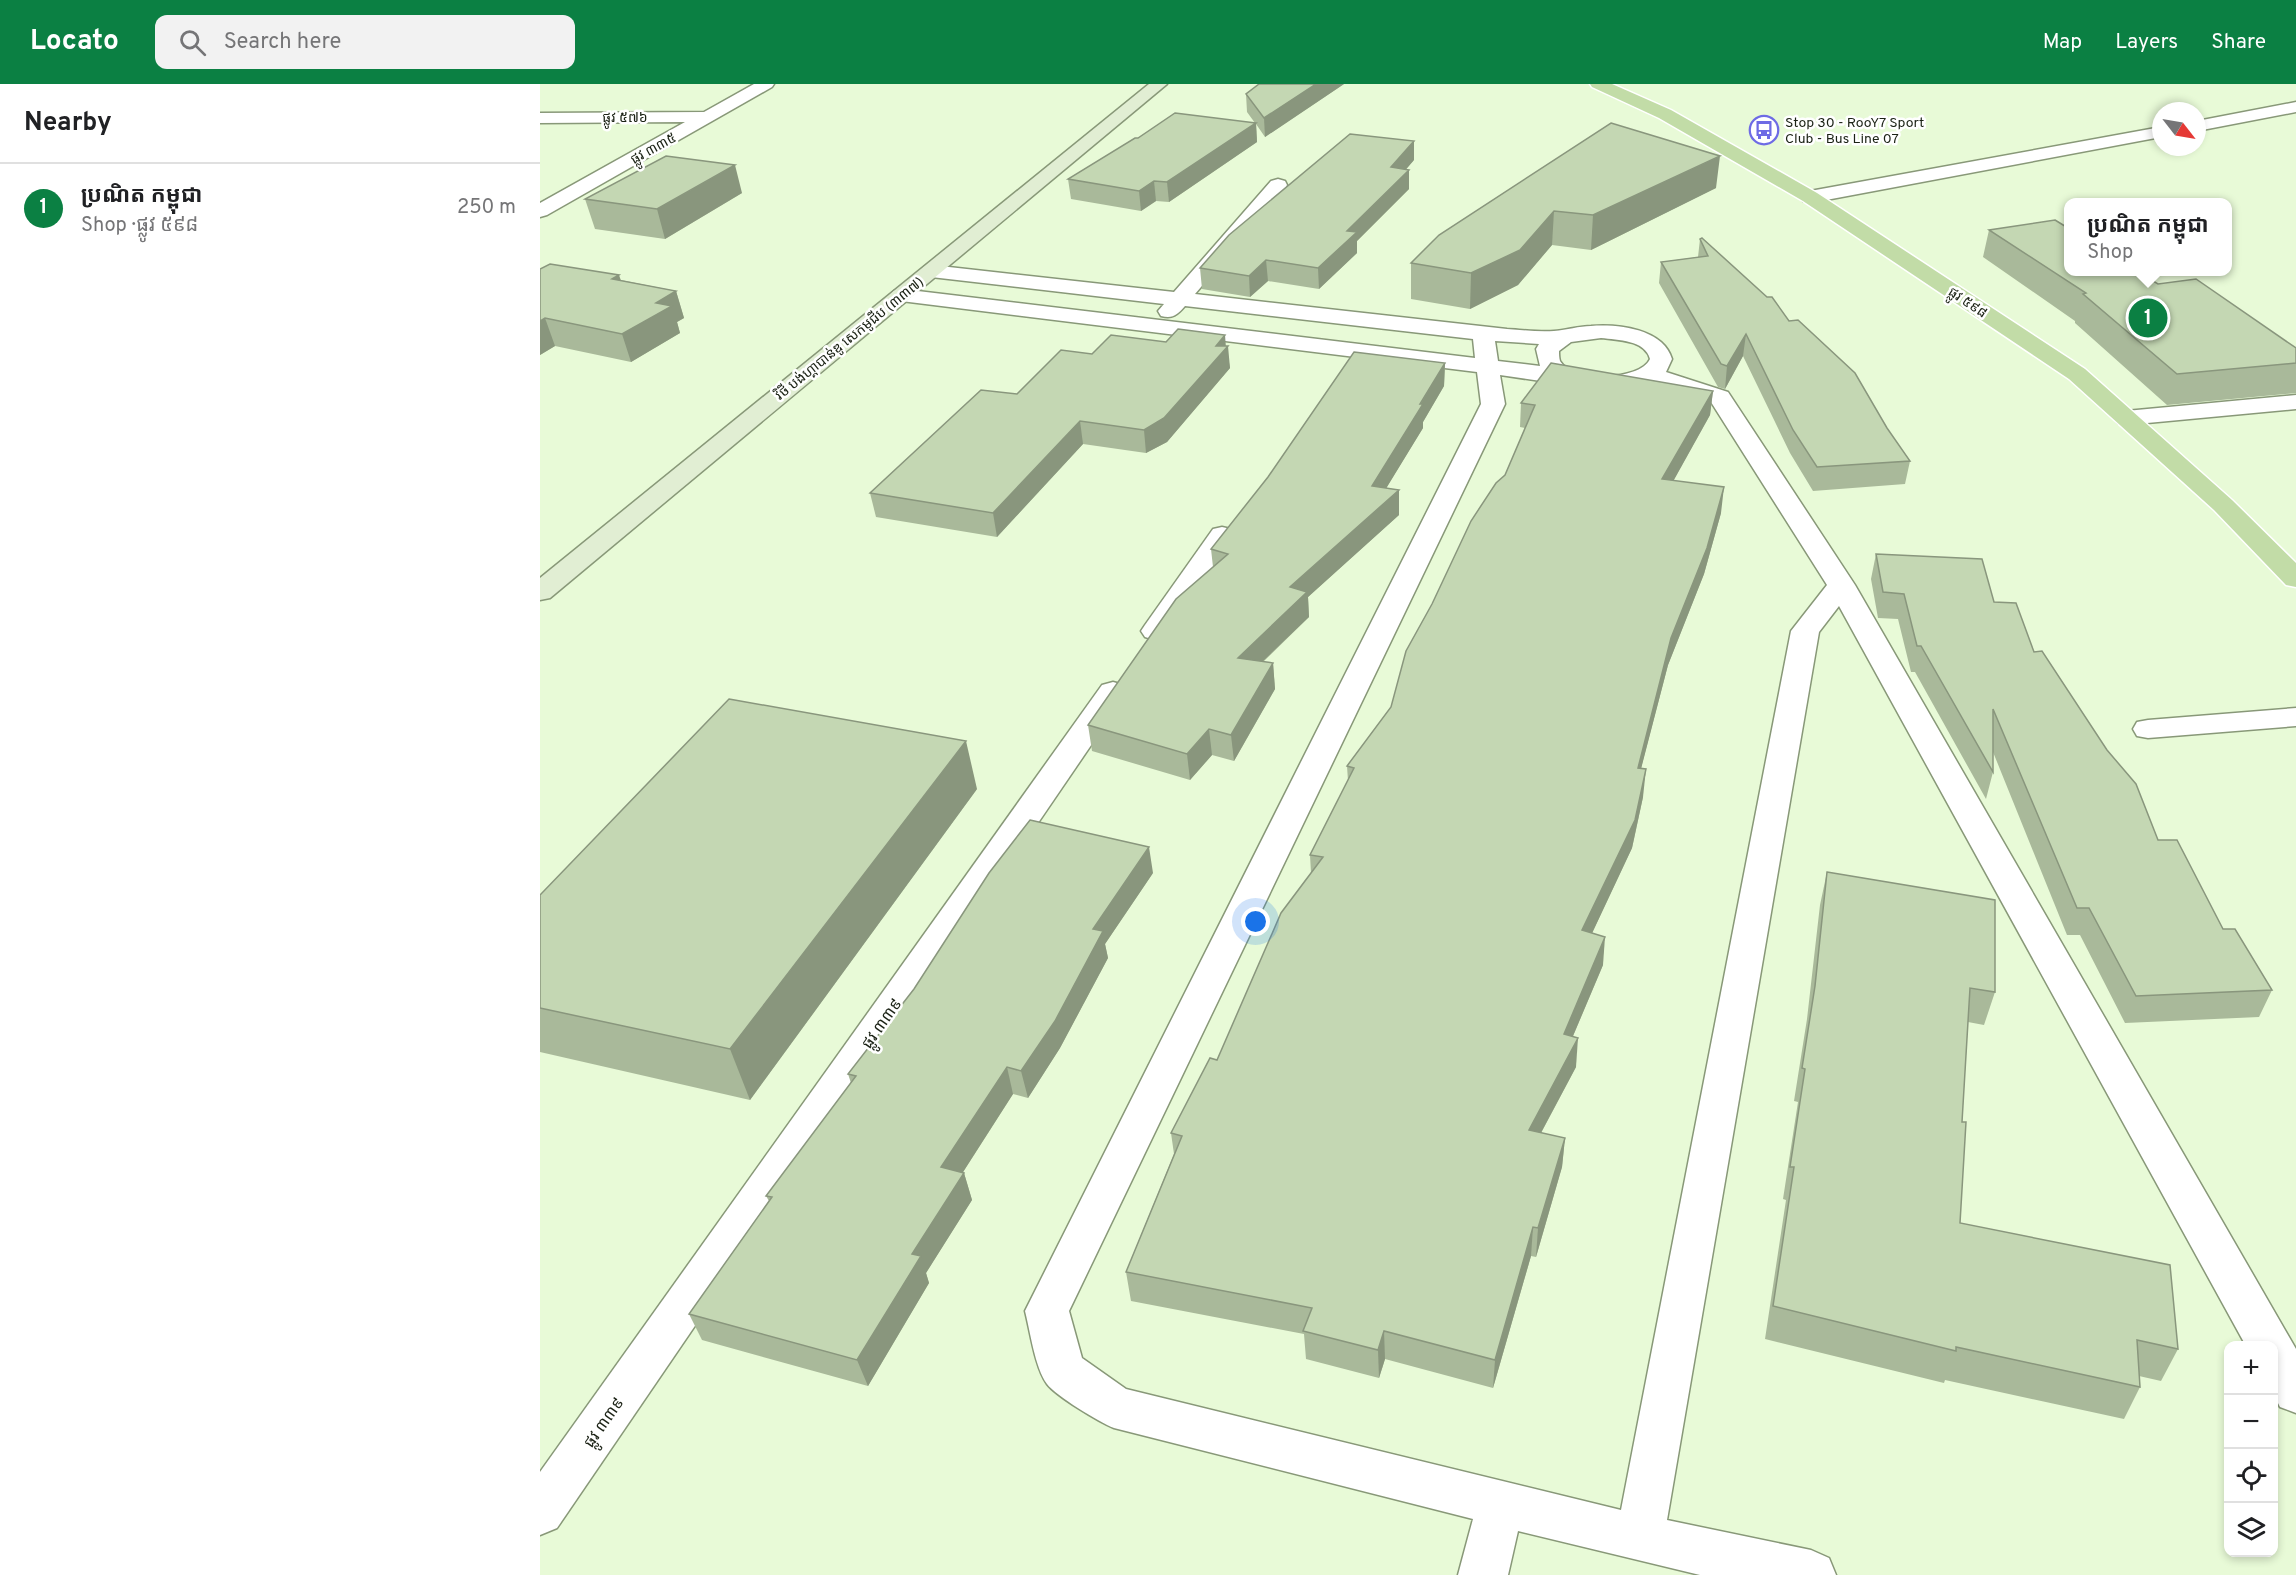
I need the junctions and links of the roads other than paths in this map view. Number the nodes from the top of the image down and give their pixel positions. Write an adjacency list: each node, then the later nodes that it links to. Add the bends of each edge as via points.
1 (766, 84): 5 (street, ផ្លូវ ៣៣៥)
2 (1159, 84): 12 (street, វិថី បង់ហ្គាបាន់ឌូ សេកមូជីប (៣៣៧))
3 (1598, 84): 10 (main road, ផ្លូវ ៥៩៨, via 1665,114)
4 (2296, 107): 7 (street)
5 (709, 117): 6 (street, ផ្លូវ ៥៧៦); 11 (street, ផ្លូវ ៣៣៥)
6 (540, 118)
7 (2206, 124)
8 (2152, 134): 10 (street)
9 (1278, 185): 14 (street)
10 (1810, 197): 21 (main road, ផ្លូវ ៥៩៨, via 2077,374)
11 (540, 211)
12 (931, 271): 13 (street, វិថី បង់ហ្គាបាន់ឌូ សេកមូជីប (៣៣៧)); 14 (street)
13 (900, 295): 15 (street); 25 (street, វិថី បង់ហ្គាបាន់ឌូ សេកមូជីប (៣៣៧))
14 (1180, 299): 15 (street); 17 (street)
15 (1156, 326): 17 (street)
16 (1563, 338): 17 (street); 18 (street, via 1578,333 1615,332 1648,342 1662,358); 19 (street, via 1547,349 1546,356 1548,363)
17 (1485, 349): 19 (street); 31 (street, via 1493,404 1047,1311 1064,1370 1114,1407)
18 (1651, 374): 19 (street, via 1621,383); 24 (street, via 1720,397)
19 (1567, 376)
20 (2296, 402): 21 (street)
21 (2126, 418): 23 (main road, ផ្លូវ ៥៩៨)
22 (1222, 535): 32 (street, ផ្លូវ ៣៣៩)
23 (2296, 579)
24 (1841, 585): 28 (street); 33 (street, via 1805,631)
25 (540, 592)
26 (2296, 717): 27 (street)
27 (2148, 729)
28 (2267, 1341)
29 (2278, 1359): 30 (street)
30 (2296, 1392)
31 (1501, 1503): 33 (street); 34 (street)
32 (540, 1512)
33 (1640, 1538): 35 (street)
34 (1483, 1575)
35 (1811, 1575)

